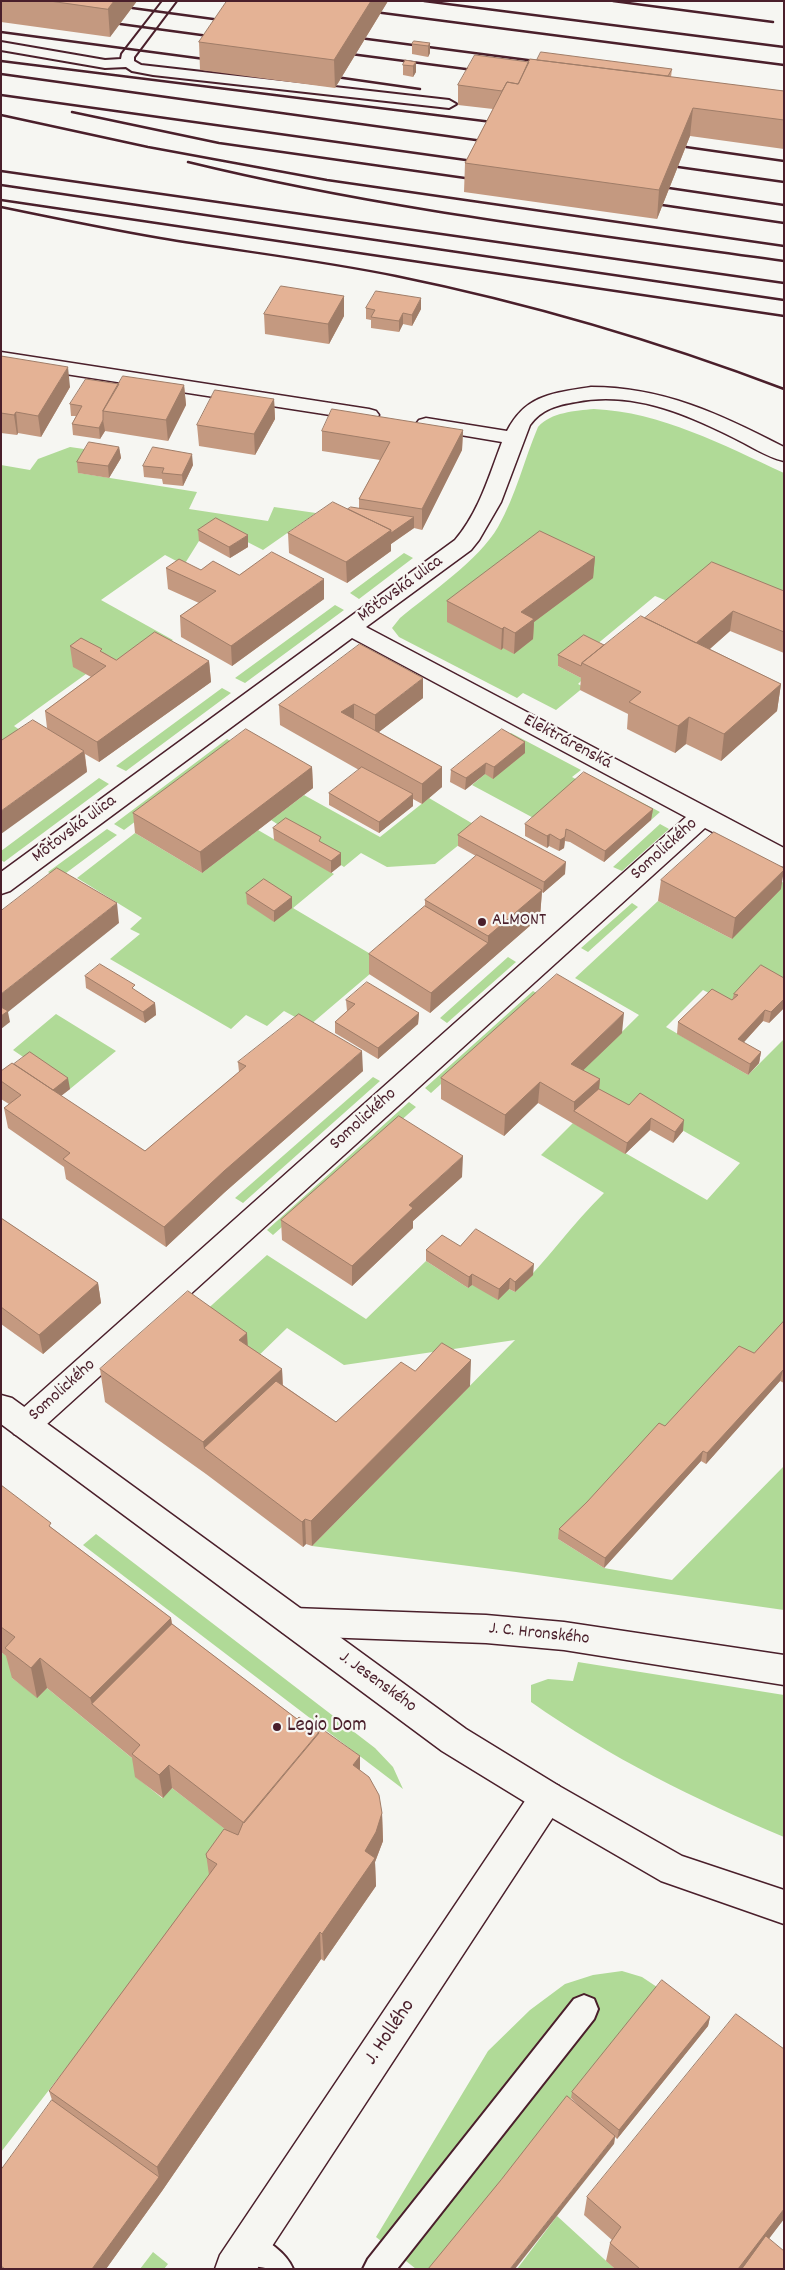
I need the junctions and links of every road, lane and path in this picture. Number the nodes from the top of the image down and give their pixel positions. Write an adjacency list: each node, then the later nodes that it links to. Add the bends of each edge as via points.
1 (170, 1): 3 (lane, via 127,57)
2 (1, 46): 3 (lane, via 105,64)
3 (128, 63): 4 (lane, via 153,71)
4 (449, 104)
5 (1, 358): 6 (street)
6 (514, 438): 7 (street, Môťovská ulica, via 526,416 544,402 601,391 635,395 676,406); 8 (street, Môťovská ulica, via 477,530 463,545)
7 (784, 455)
8 (350, 627): 9 (street, Elektrárenská); 11 (street, Môťovská ulica)
9 (703, 816): 10 (street, Elektrárenská); 12 (street, Somolického)
10 (784, 859)
11 (1, 885)
12 (13, 1416): 13 (street, J. Jesenského)
13 (293, 1622): 14 (street, J. C. Hronského, via 486,1629 564,1636); 15 (street, J. Jesenského, via 454,1740)
14 (784, 1670)
15 (546, 1797): 16 (street, J. Jesenského, via 673,1869); 18 (street, J. Hollého)
16 (784, 1907)
17 (584, 2009): 20 (lane)
18 (242, 2258): 19 (lane)
19 (278, 2269)
20 (378, 2269)

